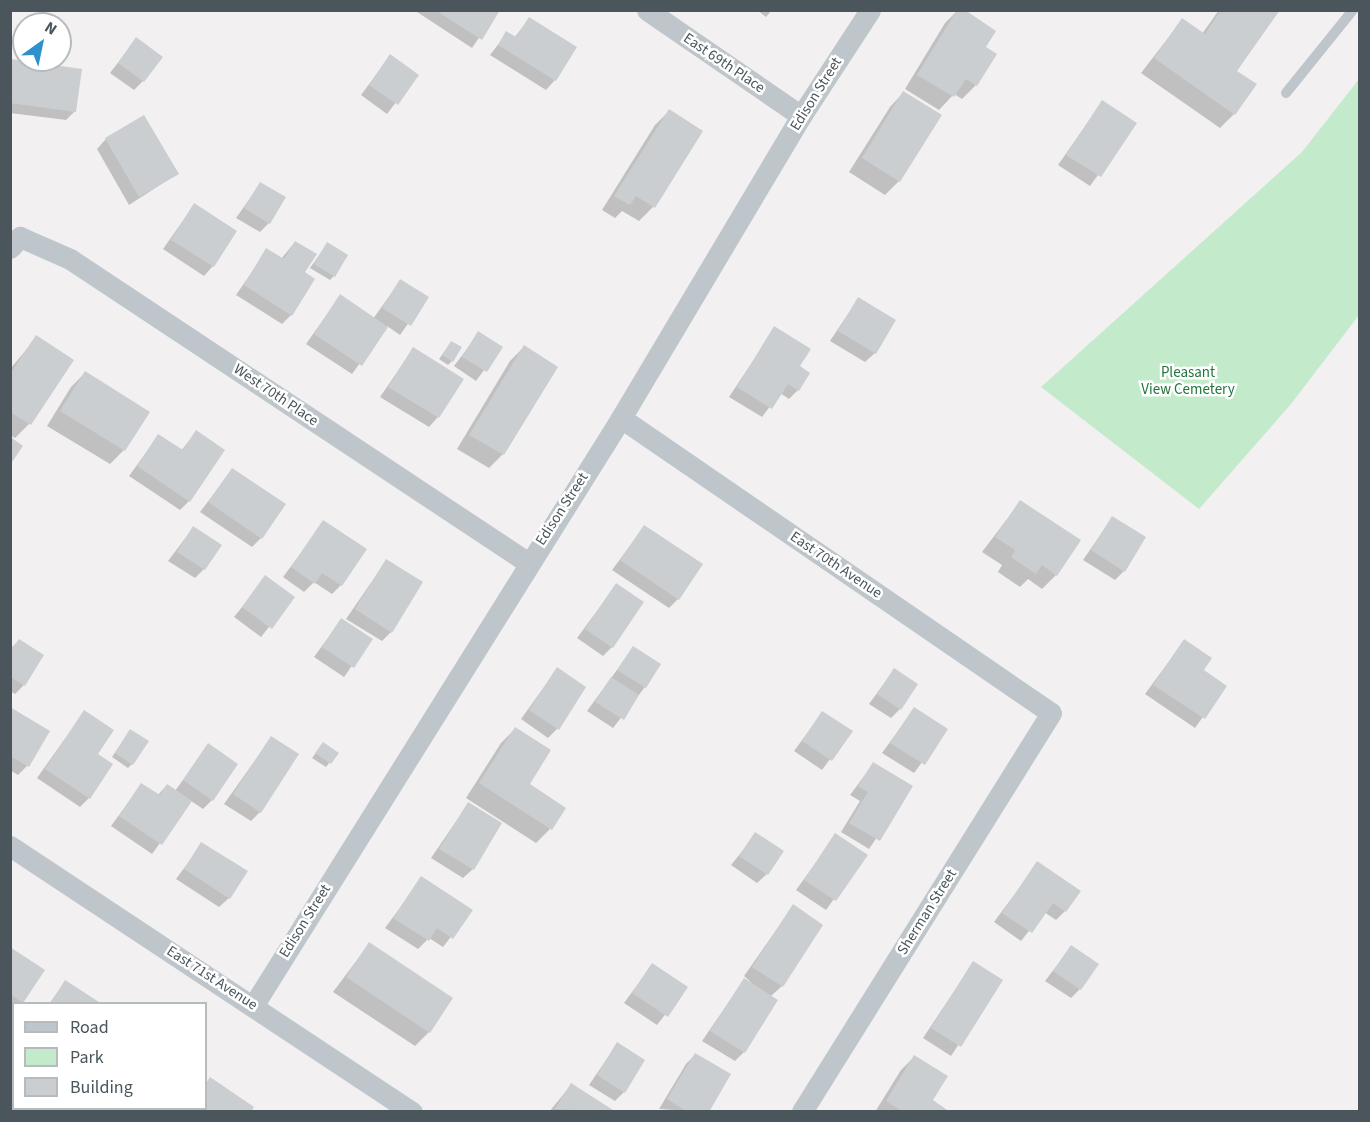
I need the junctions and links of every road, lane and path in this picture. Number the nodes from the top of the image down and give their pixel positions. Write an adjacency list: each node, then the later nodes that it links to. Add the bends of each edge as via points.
1 (647, 10): 5 (street, East 69th Place)
2 (870, 10): 5 (street, Edison Street)
3 (1353, 10): 4 (lane)
4 (1286, 93)
5 (801, 116): 7 (street, Edison Street)
6 (15, 242): 8 (street, West 70th Place, via 70,258)
7 (621, 418): 8 (street, Edison Street); 9 (street, East 70th Avenue)
8 (527, 562): 11 (street, Edison Street)
9 (1051, 713): 13 (street, Sherman Street)
10 (10, 846): 11 (street, East 71st Avenue)
11 (253, 1006): 12 (street, East 71st Avenue)
12 (412, 1112)
13 (802, 1112)

